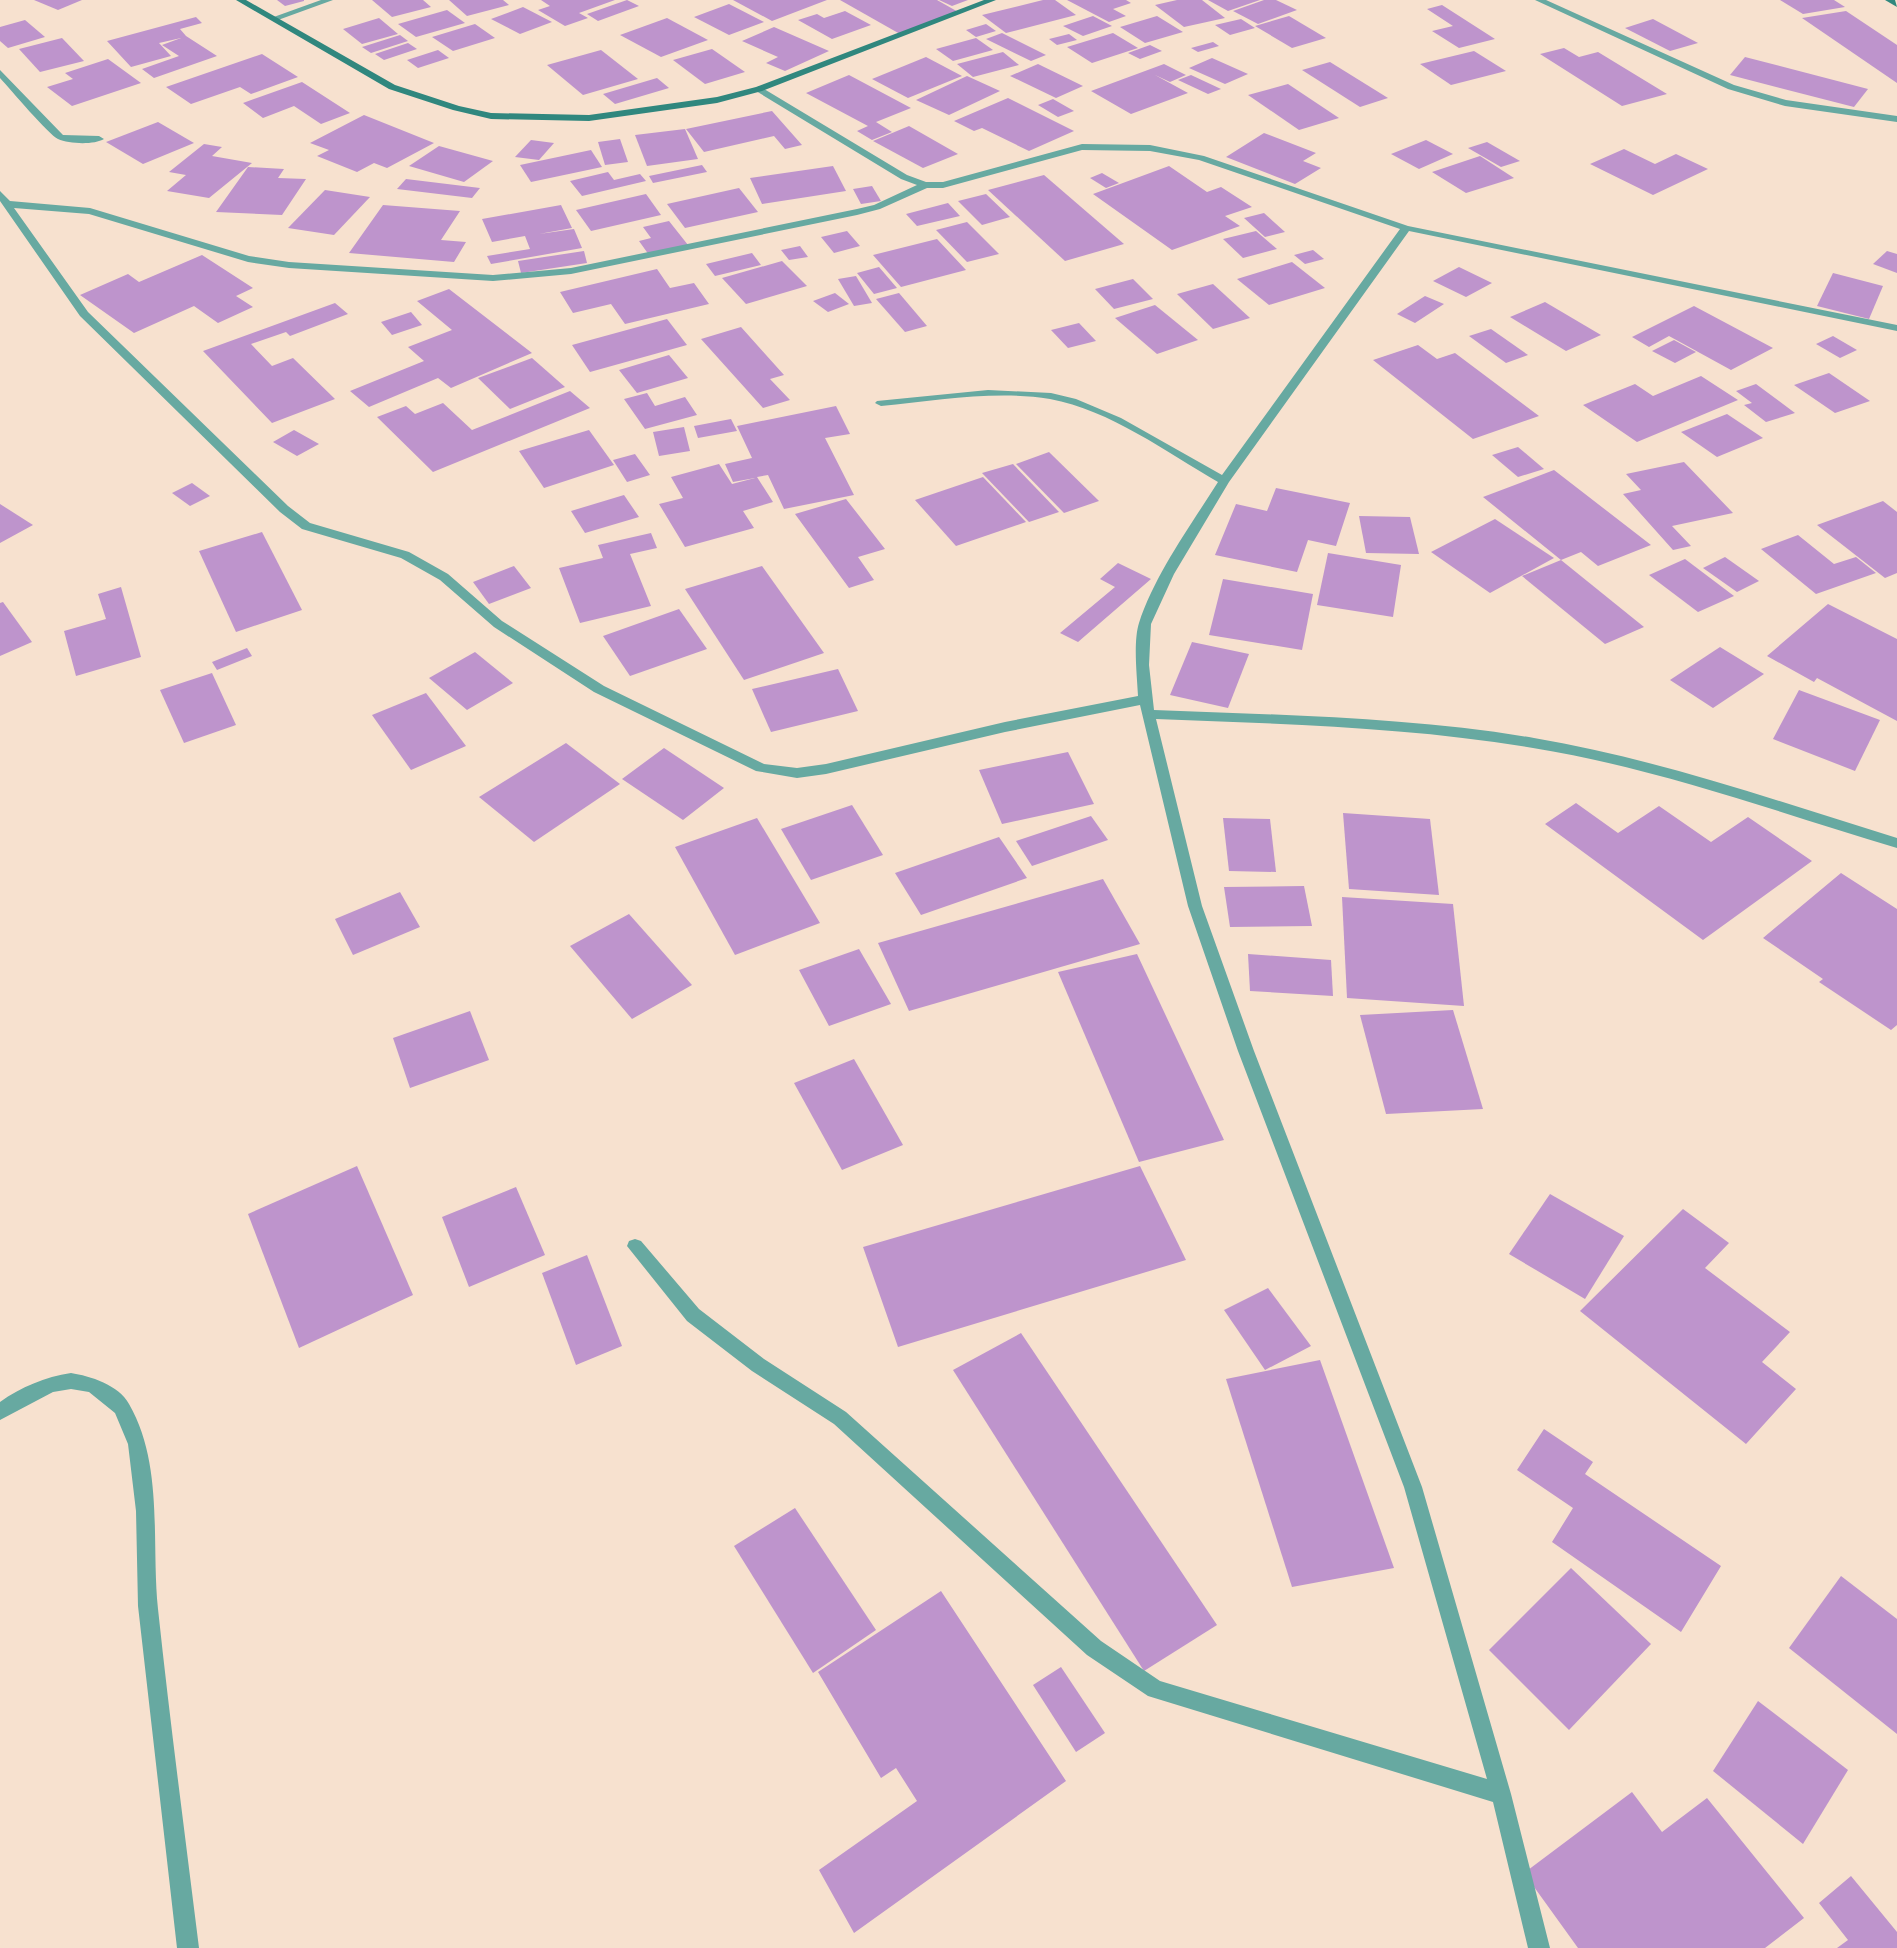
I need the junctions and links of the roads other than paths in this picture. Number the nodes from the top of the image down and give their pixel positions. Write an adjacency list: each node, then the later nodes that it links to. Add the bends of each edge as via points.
1 (240, 0): 7 (street)
2 (328, 0): 7 (street)
3 (992, 0): 9 (street)
4 (1539, 0): 10 (street, via 1731,87 1785,103)
5 (1889, 0): 6 (street)
6 (1897, 4)
7 (274, 18): 9 (street, via 392,87 491,116 588,118 691,105)
8 (0, 73): 11 (street, via 60,137)
9 (759, 89): 12 (street, via 904,177)
10 (1897, 119)
11 (99, 139)
12 (925, 185): 13 (street, via 857,212 571,271 493,278 248,259 90,211); 14 (street, via 952,183 1082,147 1150,148 1201,158)
13 (4, 199): 18 (street, via 84,314 291,515 306,526 405,555 444,577 498,624 599,689 761,768 797,773 826,769 1005,727)
14 (1406, 228): 15 (street); 17 (street)
15 (1897, 328)
16 (881, 403): 17 (street, via 1016,393 1052,396 1091,409)
17 (1224, 481): 18 (street, via 1168,574 1145,624)
18 (1147, 707): 19 (street, via 1399,725 1534,743 1653,769); 22 (street, via 1195,906 1250,1062 1413,1486)
19 (1897, 843)
20 (635, 1246): 22 (street, via 693,1315 758,1365 840,1418 1094,1648 1155,1689)
21 (0, 1412): 23 (street, via 51,1384 70,1381 93,1385 122,1407 137,1444 145,1510 148,1606)
22 (1501, 1794): 24 (street)
23 (188, 1948)
24 (1539, 1948)

